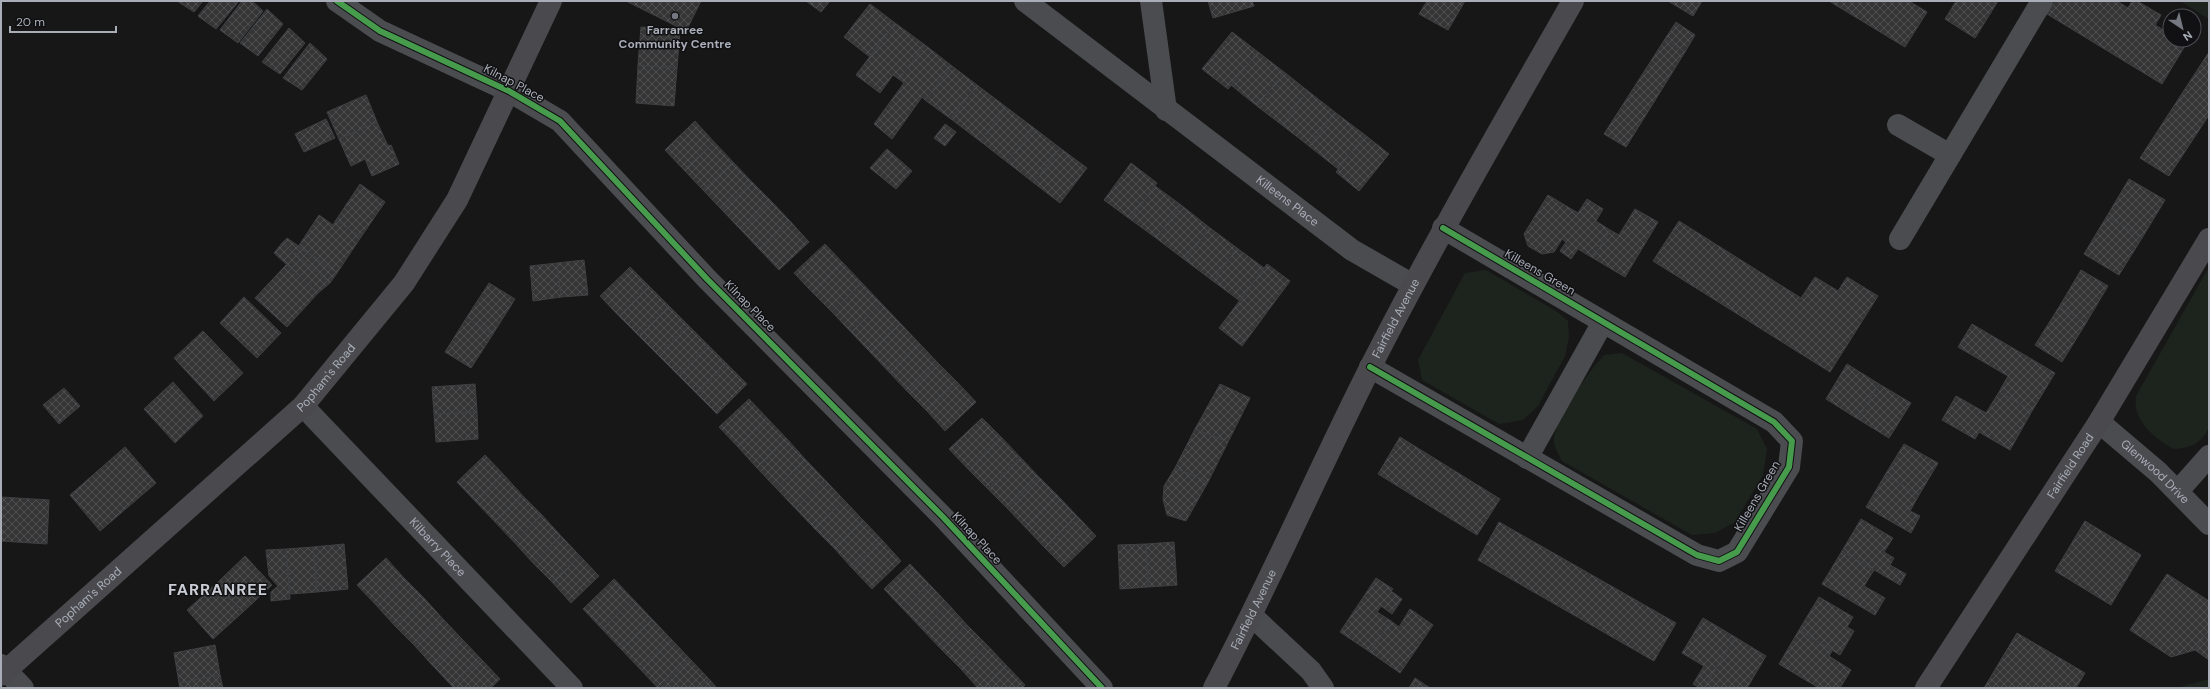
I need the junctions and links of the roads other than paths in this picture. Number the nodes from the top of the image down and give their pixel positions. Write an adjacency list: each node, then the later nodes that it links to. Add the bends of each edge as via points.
1 (337, 1): 7 (street, Kilnap Place, via 380,31)
2 (551, 1): 7 (street, Popham's Road)
3 (1025, 1): 8 (street, Killeens Place)
4 (1151, 1): 8 (street)
5 (1573, 1): 11 (street, Fairfield Avenue)
6 (2042, 1): 10 (street)
7 (509, 91): 17 (street, Popham's Road, via 457,200 404,283); 27 (street, Kilnap Place, via 560,121 707,279 942,517)
8 (1166, 110): 14 (street, Killeens Place, via 1352,250)
9 (1898, 125): 10 (street)
10 (1950, 155): 12 (street)
11 (1443, 228): 14 (street, Fairfield Avenue); 15 (street, Killeens Green)
12 (1900, 239)
13 (2209, 239): 18 (street, Fairfield Road)
14 (1413, 285): 16 (street, Fairfield Avenue)
15 (1603, 322): 20 (street); 20 (street, Killeens Green, via 1774,422 1792,441 1789,468 1737,552 1719,561 1697,555)
16 (1370, 367): 20 (street, Killeens Green); 23 (street, Fairfield Avenue)
17 (303, 406): 24 (street, Popham's Road); 26 (street, Kilbarry Place)
18 (2099, 422): 21 (street, Glenwood Drive); 30 (street, Fairfield Road)
19 (2209, 456): 21 (street)
20 (1527, 458)
21 (2178, 491): 22 (street, Glenwood Drive)
22 (2209, 524)
23 (1252, 616): 28 (street, Fairfield Avenue); 29 (street, via 1311,671)
24 (3, 670): 25 (street)
25 (23, 688)
26 (572, 688)
27 (1102, 688)
28 (1214, 688)
29 (1323, 688)
30 (1926, 688)

